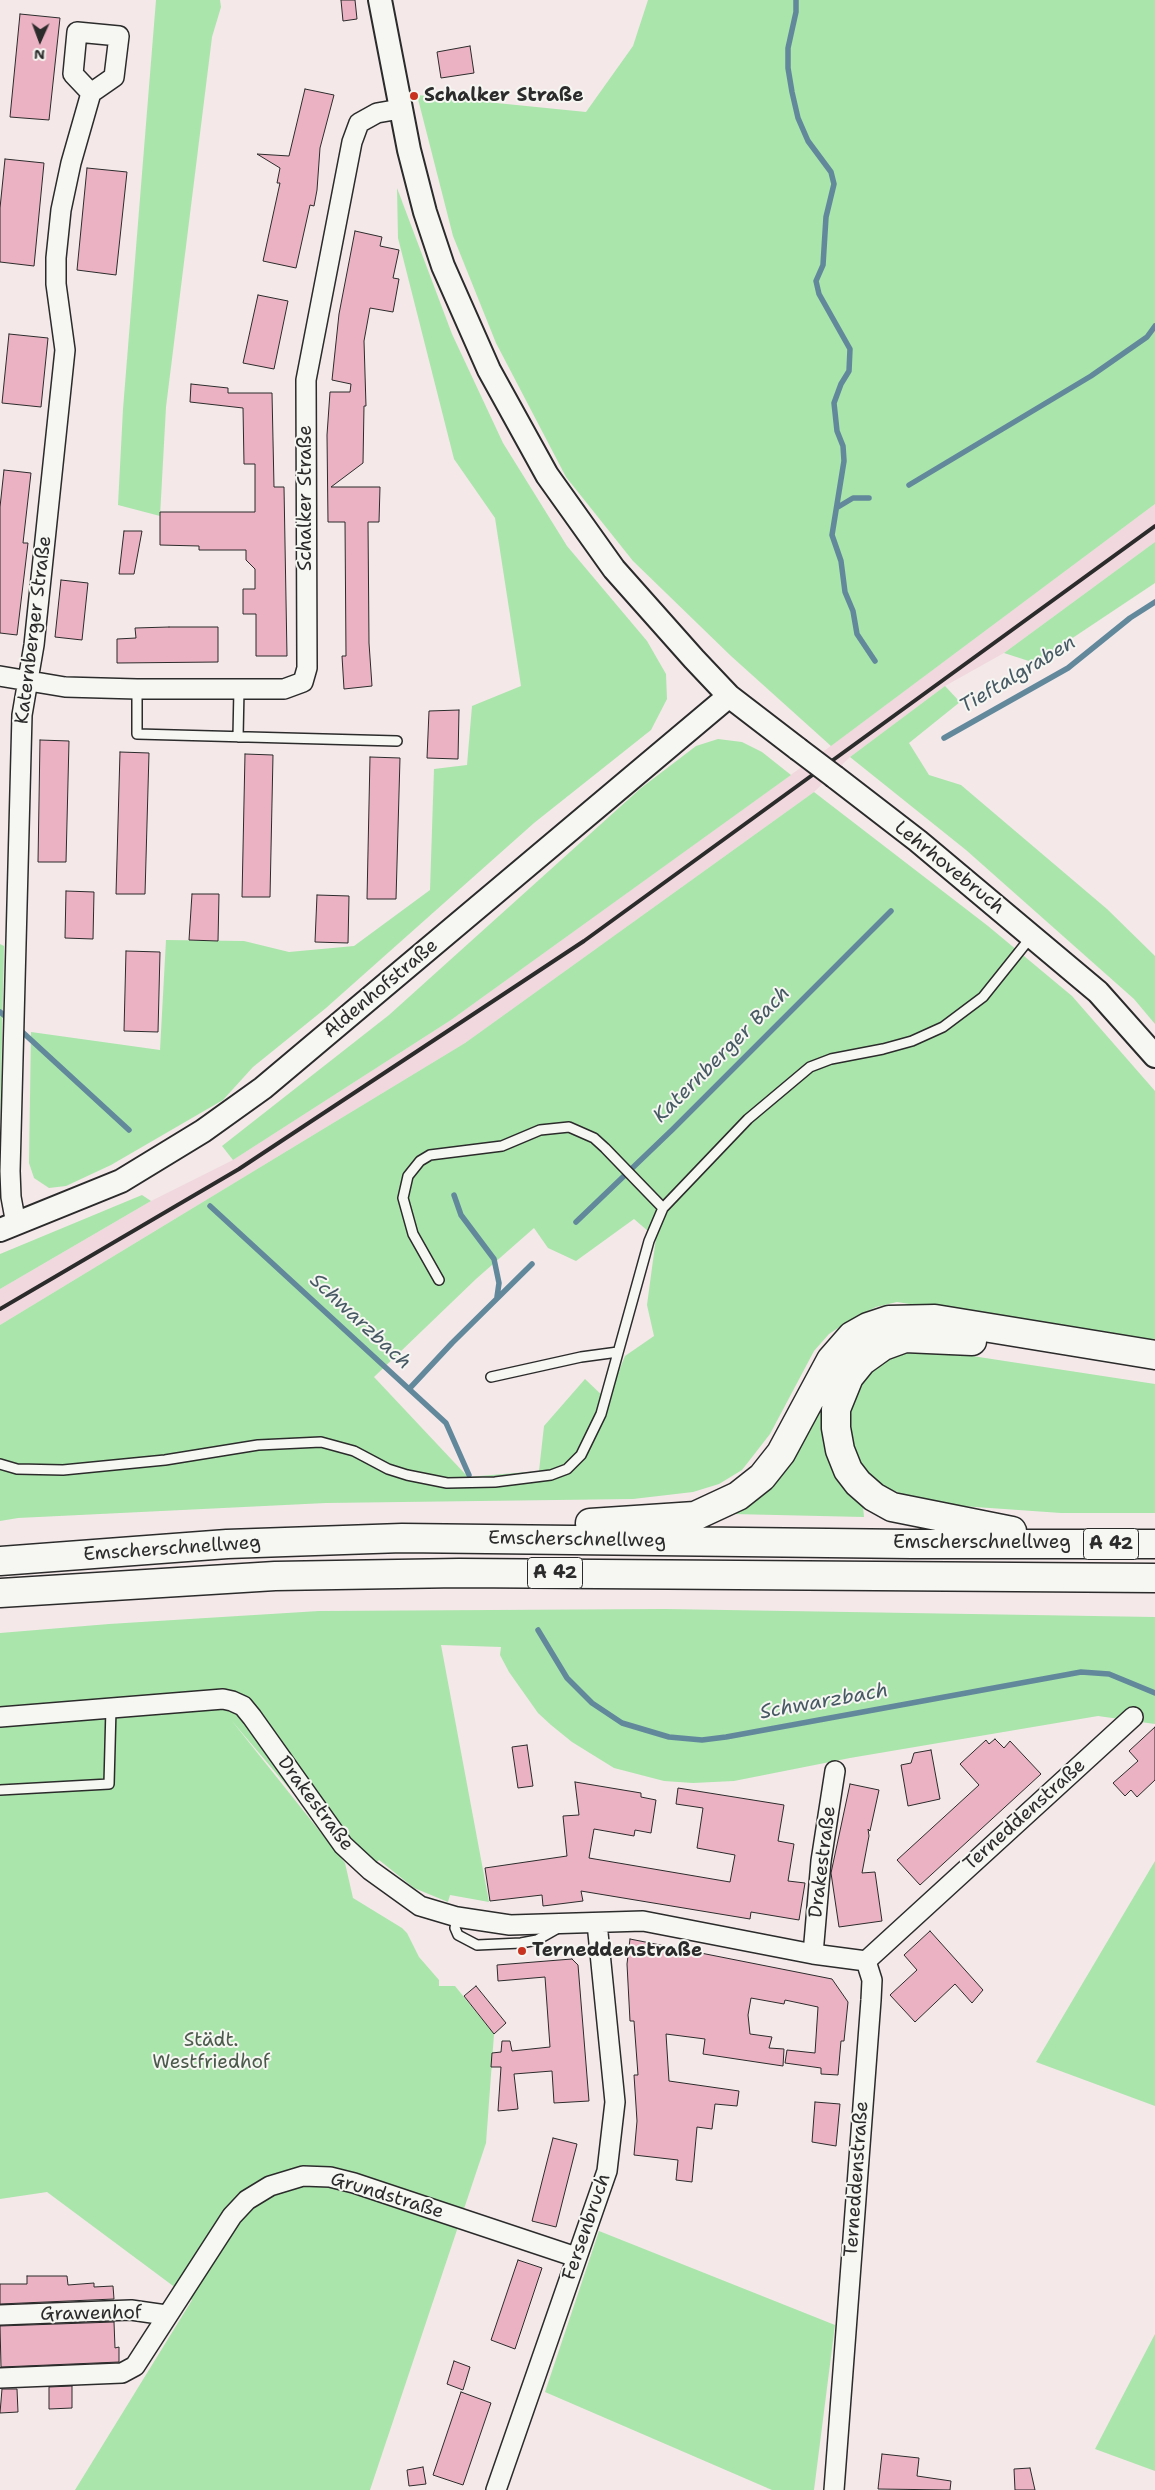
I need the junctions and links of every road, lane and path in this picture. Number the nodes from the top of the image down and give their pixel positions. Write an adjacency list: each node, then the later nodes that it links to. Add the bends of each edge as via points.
1 (380, 0): 3 (street)
2 (91, 94): 5 (street, Katernberger Straße, via 64,188 61,210 56,278 65,350)
3 (400, 109): 7 (street, Schalker Straße, via 377,113 359,123 352,142 306,380 308,668 303,682 284,689); 8 (street, via 425,212 443,266 489,370 547,475 614,569)
4 (0, 676): 5 (street, Schalker Straße)
5 (28, 682): 6 (street, Schalker Straße, via 65,687); 13 (street, Katernberger Straße, via 22,715 15,1046)
6 (137, 689): 7 (street, Schalker Straße); 9 (lane, via 136,734)
7 (239, 689): 9 (lane)
8 (729, 696): 11 (street, Lehrhovebruch, bridge); 15 (street, Aldenhofstraße, via 263,1088 203,1131 122,1181)
9 (238, 737): 10 (lane)
10 (397, 741)
11 (1032, 935): 12 (street, Lehrhovebruch, via 1098,992); 14 (lane, via 983,997 943,1027 883,1049 831,1059 810,1067 748,1119)
12 (1155, 1056)
13 (5, 1171): 15 (street, Katernberger Straße, via 11,1197)
14 (663, 1208): 16 (lane, via 605,1148 579,1130 560,1127 540,1130 502,1146 430,1155 420,1161 408,1176 404,1198 413,1234); 17 (lane, via 649,1241)
15 (8, 1227)
16 (439, 1280)
17 (618, 1352): 20 (lane); 21 (lane, via 601,1414 581,1455 567,1469 551,1474 495,1482 447,1482 407,1476 347,1448 321,1442 258,1445 165,1460 64,1470)
18 (1155, 1356): 22 (highway, via 935,1319 888,1320 852,1336 831,1360 781,1453 762,1477 738,1496 695,1516 603,1523 466,1525)
19 (1155, 1374): 23 (highway, via 977,1342 905,1338 884,1346 862,1361 849,1377 836,1408 840,1450 848,1470 874,1498 892,1507)
20 (491, 1377)
21 (0, 1464)
22 (402, 1538): 23 (highway, Emscherschnellweg / A 42); 25 (highway, Emscherschnellweg / A 42, via 227,1544)
23 (1067, 1544): 24 (highway, Emscherschnellweg / A 42)
24 (1155, 1544)
25 (0, 1561)
26 (1155, 1578): 27 (highway, Emscherschnellweg / A 42, via 275,1576)
27 (0, 1593)
28 (111, 1708): 29 (street, Drakestraße); 32 (lane, via 109,1784); 33 (street, Drakestraße, via 223,1699 243,1706 343,1845 370,1870 420,1906 457,1917 510,1925)
29 (0, 1717)
30 (1133, 1717): 35 (street, Terneddenstraße)
31 (835, 1771): 34 (street, Drakestraße)
32 (0, 1790)
33 (597, 1923): 34 (street, Drakestraße, via 643,1921); 36 (street, Fersenbruch, via 615,2102 608,2171)
34 (813, 1954): 35 (street, Drakestraße)
35 (866, 1960): 41 (street, Terneddenstraße, via 872,1980 871,2000)
36 (576, 2257): 37 (street, Grundstraße, via 354,2182 303,2176 270,2186 247,2200 232,2216); 40 (street, Fersenbruch)
37 (166, 2315): 38 (street, Grawenhof, via 131,2310); 39 (street, Grawenhof, via 135,2366 122,2373)
38 (0, 2316)
39 (0, 2378)
40 (496, 2490)
41 (834, 2490)

